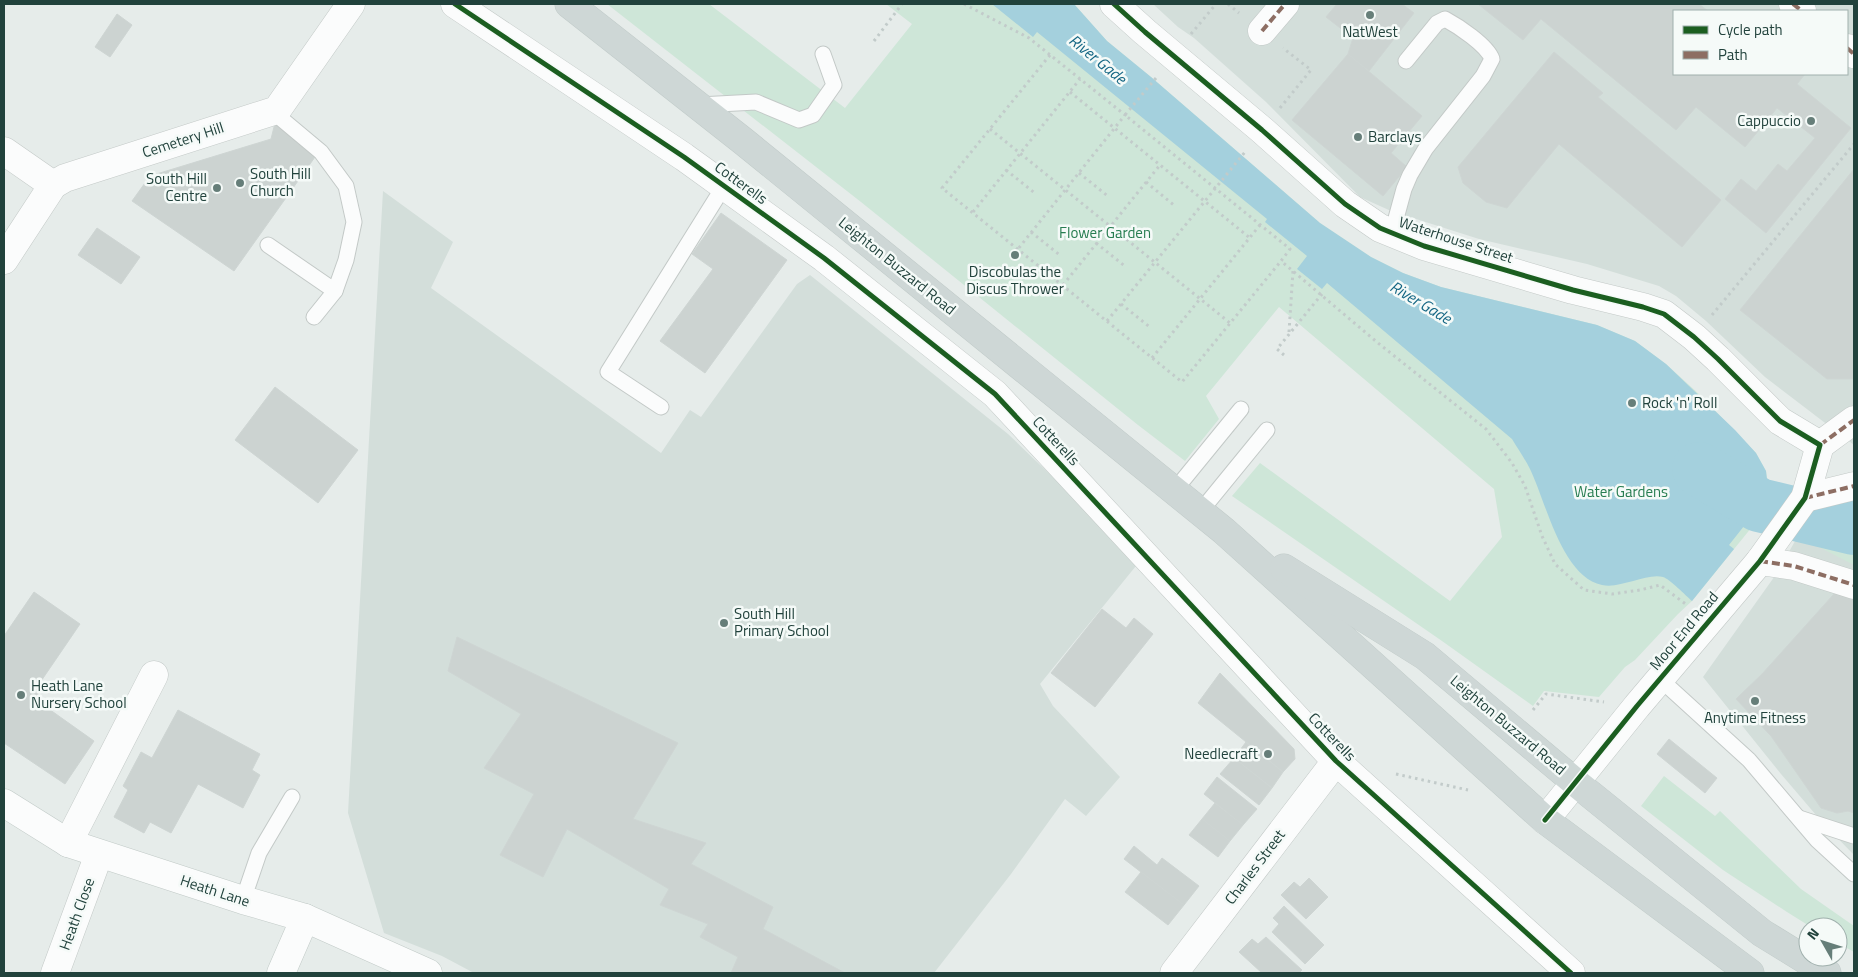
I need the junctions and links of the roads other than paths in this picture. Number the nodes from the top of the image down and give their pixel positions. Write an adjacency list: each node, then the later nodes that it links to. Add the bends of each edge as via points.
1 (351, 4): 10 (street, via 276,110)
2 (455, 4): 13 (street, Cotterells)
3 (568, 4): 9 (main road, Leighton Buzzard Road)
4 (1114, 4): 14 (street, Waterhouse Street, via 1345,204)
5 (1285, 4): 6 (street)
6 (1262, 31)
7 (824, 54): 9 (lane, via 834,85 814,115 799,120 756,102)
8 (1406, 61): 14 (lane, via 1437,23 1445,19 1490,52 1492,59 1483,76 1426,148 1410,175)
9 (698, 105): 25 (main road, Leighton Buzzard Road)
10 (272, 111): 12 (street, Cemetery Hill, via 65,178); 17 (lane, via 321,152 346,186 354,222)
11 (4, 151): 12 (street)
12 (53, 185): 16 (street)
13 (724, 186): 19 (lane, via 608,372); 33 (street, Cotterells, via 824,258 995,394)
14 (1392, 233): 23 (street, Waterhouse Street, via 1424,246 1664,314 1694,337 1780,421)
15 (268, 245): 17 (lane)
16 (4, 260)
17 (335, 291): 18 (lane)
18 (314, 317)
19 (662, 407)
20 (1241, 409): 25 (lane)
21 (1854, 420): 23 (street)
22 (1266, 430): 27 (lane)
23 (1820, 445): 26 (street, Moor End Road)
24 (1854, 486): 26 (street)
25 (1174, 490): 27 (main road, Leighton Buzzard Road)
26 (1805, 498): 29 (street, Moor End Road)
27 (1200, 512): 28 (main road, Leighton Buzzard Road)
28 (1224, 531): 34 (main road, Leighton Buzzard Road, via 1425,656); 38 (main road, Leighton Buzzard Road)
29 (1760, 561): 30 (street, via 1794,566); 32 (street, Moor End Road)
30 (1854, 585)
31 (154, 675): 40 (street)
32 (1660, 679): 34 (street, Moor End Road); 37 (lane, via 1749,760)
33 (1336, 761): 48 (street, Charles Street); 49 (street, Cotterells)
34 (1575, 782): 38 (street, Moor End Road); 51 (main road, Leighton Buzzard Road, via 1762,933)
35 (292, 797): 43 (lane, via 259,853)
36 (4, 803): 40 (street, Heath Lane)
37 (1797, 817): 39 (lane); 42 (lane)
38 (1545, 820): 50 (main road, Leighton Buzzard Road)
39 (1854, 836)
40 (68, 844): 41 (street, Heath Lane)
41 (99, 854): 43 (street, Heath Lane); 45 (street, Heath Close)
42 (1854, 874)
43 (243, 900): 44 (street, Heath Lane)
44 (305, 918): 46 (street); 47 (street, Heath Lane)
45 (55, 973)
46 (281, 973)
47 (428, 973)
48 (1174, 973)
49 (1571, 973)
50 (1750, 973)
51 (1827, 973)

